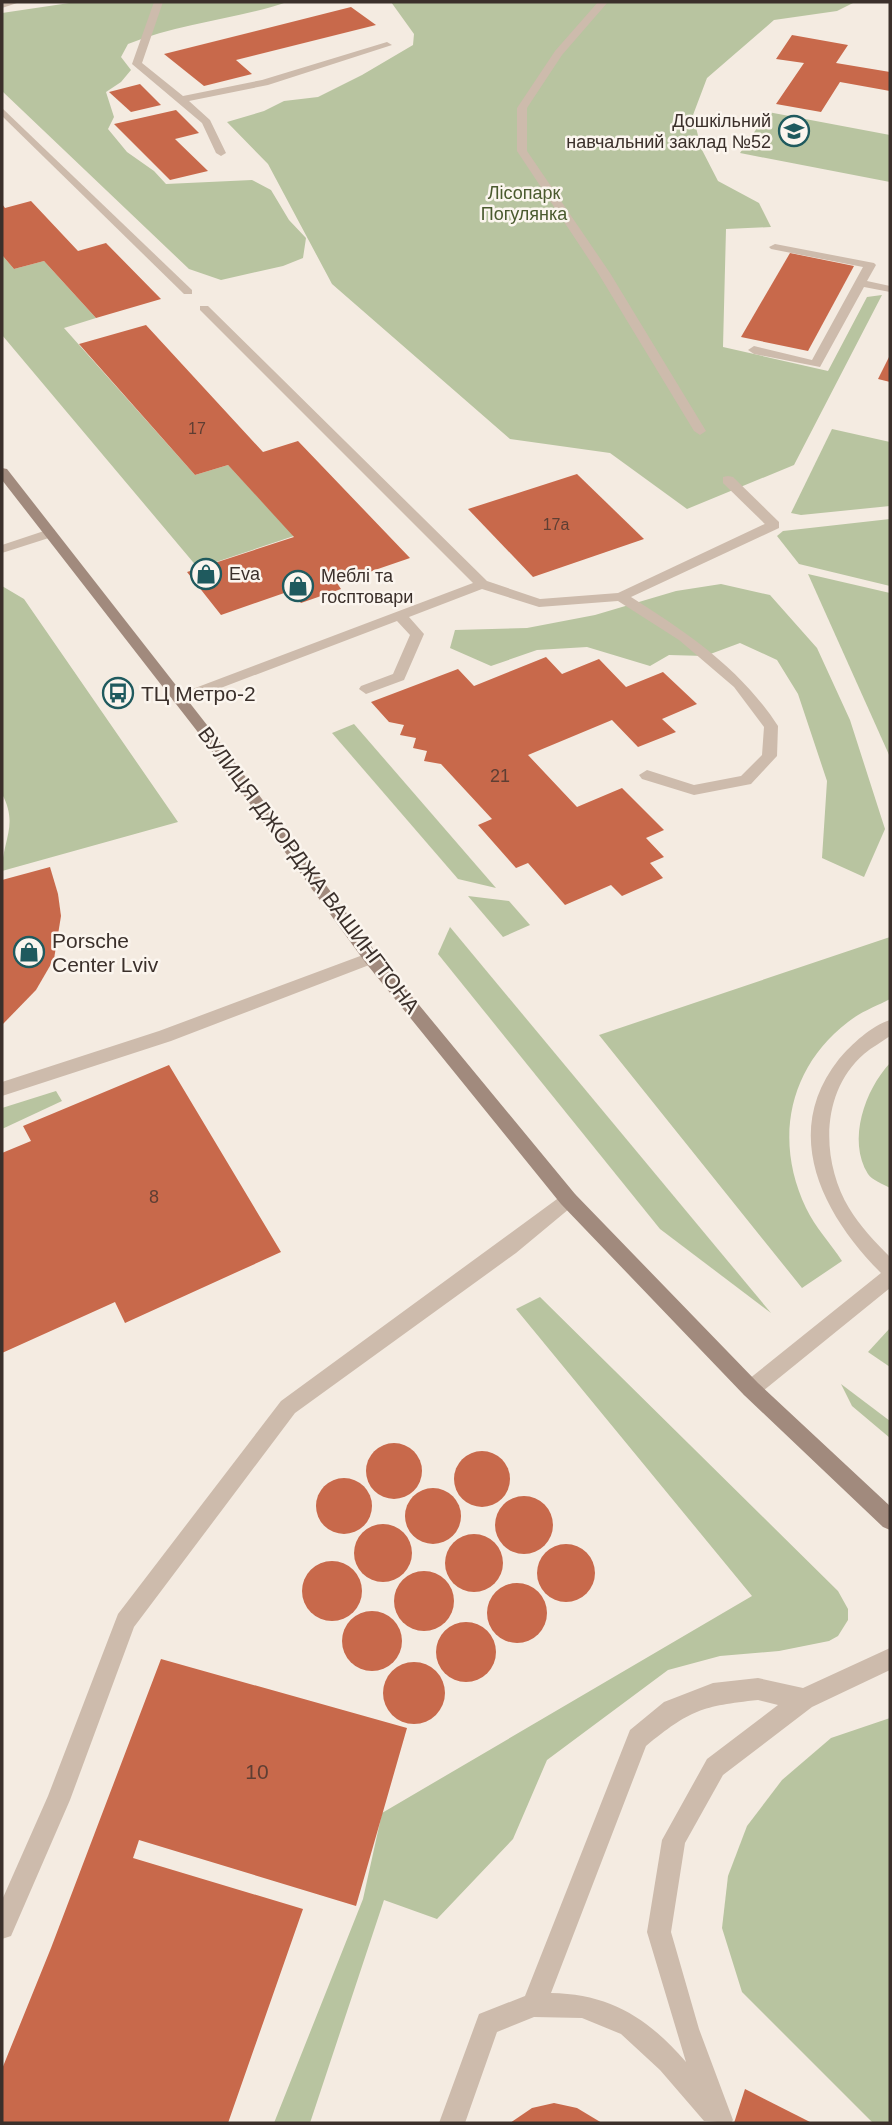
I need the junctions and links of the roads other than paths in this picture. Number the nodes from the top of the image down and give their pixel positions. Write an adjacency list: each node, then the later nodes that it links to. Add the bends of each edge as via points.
1 (15, 2): 4 (street)
2 (158, 2): 6 (street, via 137,64)
3 (603, 2): 15 (street, via 558,53 522,108 522,151 604,273)
4 (2, 5)
5 (387, 45): 6 (street, via 264,83)
6 (181, 99): 8 (street, via 206,122)
7 (2, 111): 12 (street)
8 (221, 153)
9 (775, 247): 10 (street, via 870,265)
10 (860, 283): 11 (street); 14 (street, via 816,364)
11 (890, 289)
12 (188, 292)
13 (204, 308): 20 (street)
14 (754, 350)
15 (700, 431)
16 (2, 472): 18 (main road, ВУЛИЦЯ ДЖОРДЖА ВАШИНГТОНА)
17 (728, 480): 21 (street, via 774,525)
18 (50, 533): 19 (street); 24 (main road, ВУЛИЦЯ ДЖОРДЖА ВАШИНГТОНА)
19 (2, 549)
20 (482, 584): 21 (street, via 539,603); 22 (street)
21 (621, 597): 25 (street, via 684,637 739,684 771,726 769,756 746,780 694,790)
22 (400, 616): 23 (street, via 417,634 399,677); 24 (street)
23 (366, 689)
24 (179, 699): 26 (main road, ВУЛИЦЯ ДЖОРДЖА ВАШИНГТОНА)
25 (647, 775)
26 (371, 958): 28 (street, via 165,1036); 29 (main road, ВУЛИЦЯ ДЖОРДЖА ВАШИНГТОНА)
27 (890, 1027): 30 (street, via 870,1038 839,1069 821,1109 819,1154 834,1202 869,1251)
28 (2, 1089)
29 (568, 1199): 32 (main road, ВУЛИЦЯ ДЖОРДЖА ВАШИНГТОНА); 36 (street, via 288,1407 126,1620 58,1800)
30 (890, 1269)
31 (890, 1277): 32 (street)
32 (751, 1389): 33 (main road, ВУЛИЦЯ ДЖОРДЖА ВАШИНГТОНА)
33 (890, 1520)
34 (890, 1659): 35 (street)
35 (804, 1699): 37 (street, via 758,1689 713,1694 672,1710 638,1738); 37 (street, via 715,1767 674,1840 659,1932 720,2120 669,2061 630,2025 582,2006)
36 (2, 1927)
37 (534, 2005): 38 (street, via 488,2023)
38 (452, 2123)

